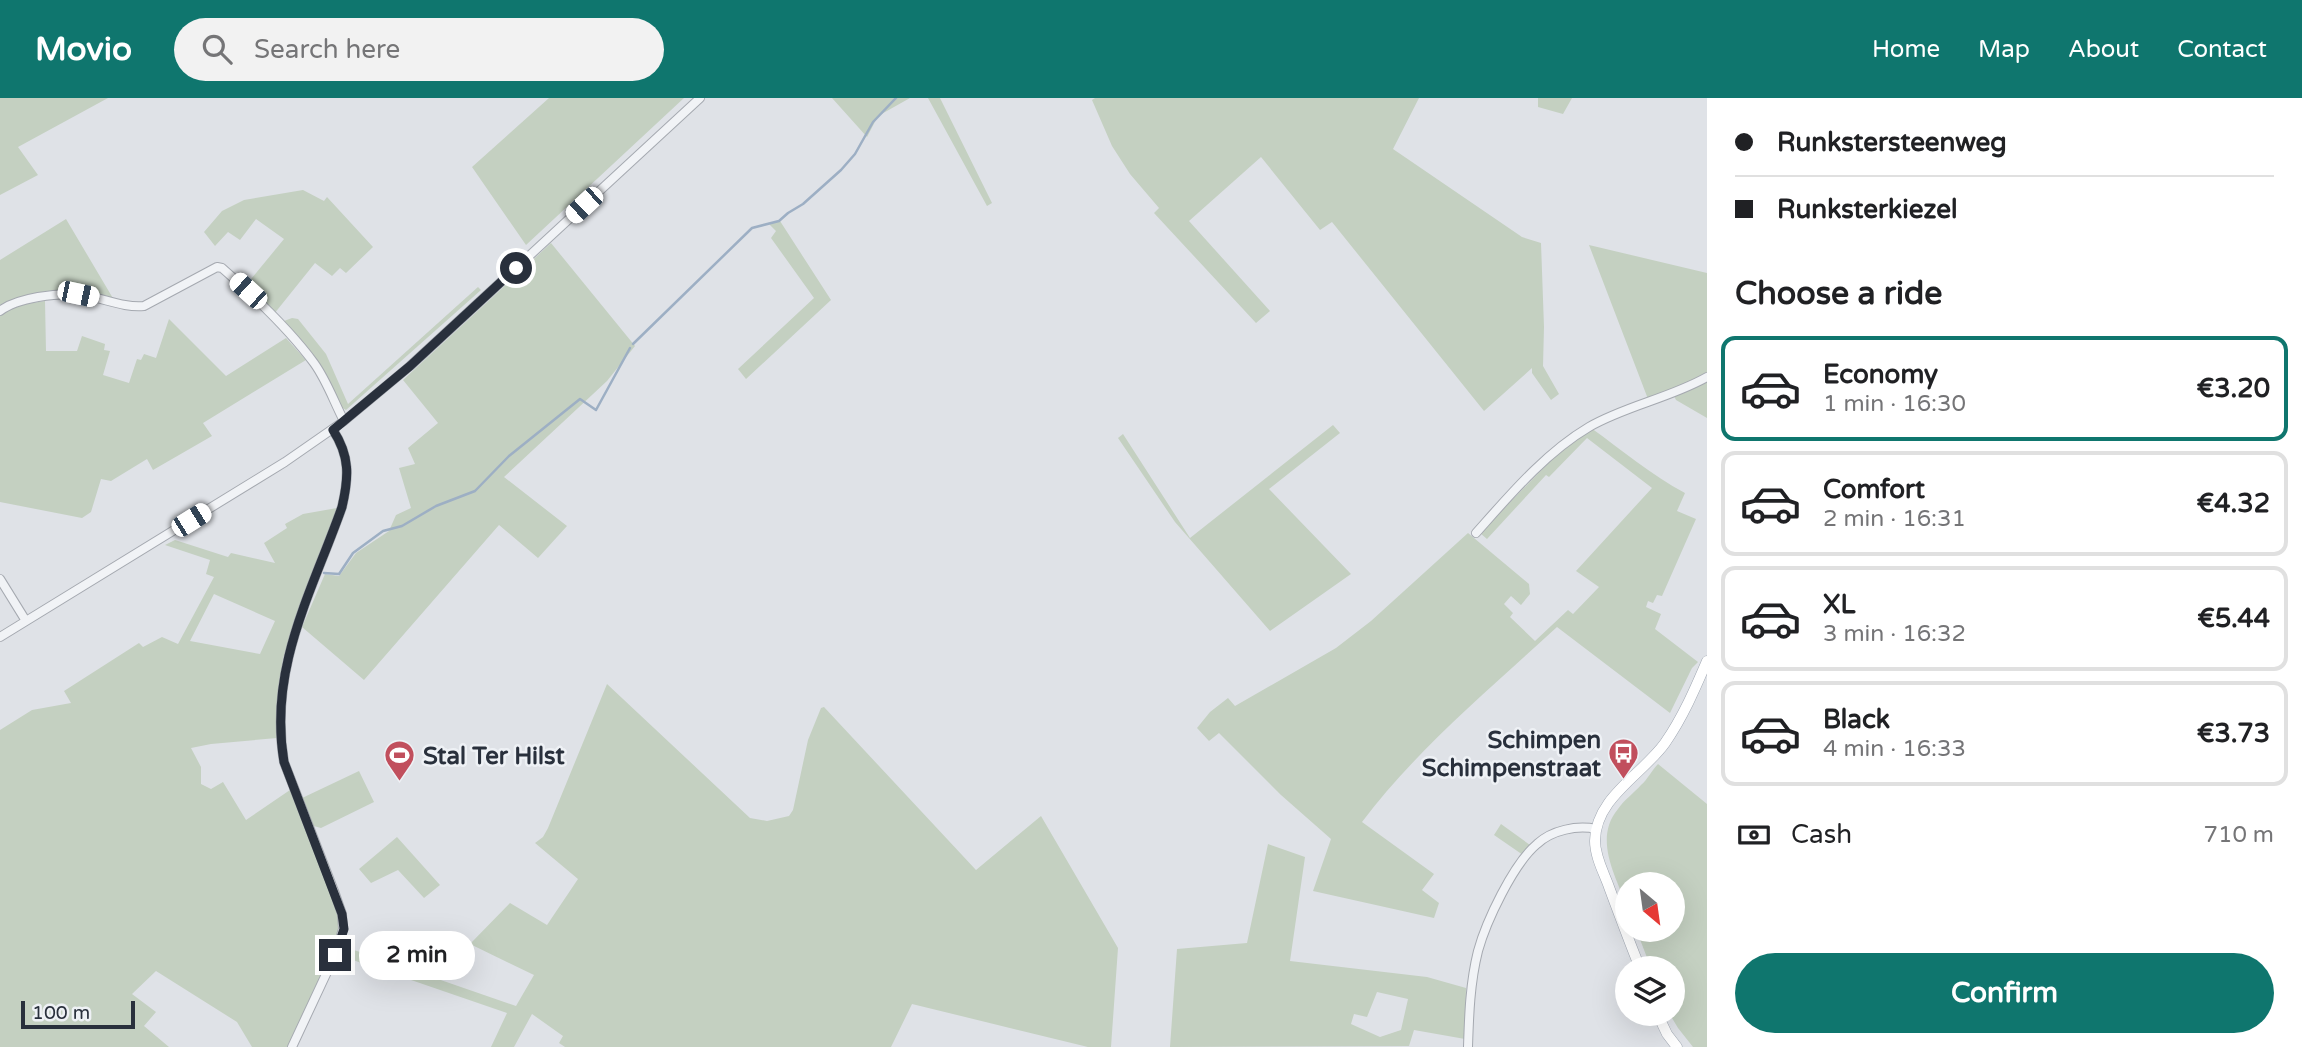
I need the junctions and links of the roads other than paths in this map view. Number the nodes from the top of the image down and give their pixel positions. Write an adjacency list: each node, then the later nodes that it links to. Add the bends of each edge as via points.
1 (699, 98): 4 (street, via 410,366)
2 (0, 311): 4 (street, via 18,302 78,294 145,306 213,268 222,268 314,363)
3 (1707, 377): 6 (street, via 1590,426 1541,465)
4 (344, 421): 5 (street)
5 (333, 430): 8 (street); 14 (street, via 345,456 346,489 285,665 280,740 344,929)
6 (1476, 533)
7 (0, 579): 8 (street)
8 (26, 621): 9 (street)
9 (0, 637)
10 (1707, 661): 11 (main road, via 1677,724 1655,756 1604,808)
11 (1596, 829): 12 (main road, via 1599,861); 15 (street, via 1573,827 1547,838 1518,867 1478,951)
12 (1635, 956)
13 (1663, 1026): 16 (main road)
14 (292, 1047)
15 (1468, 1047)
16 (1677, 1047)

